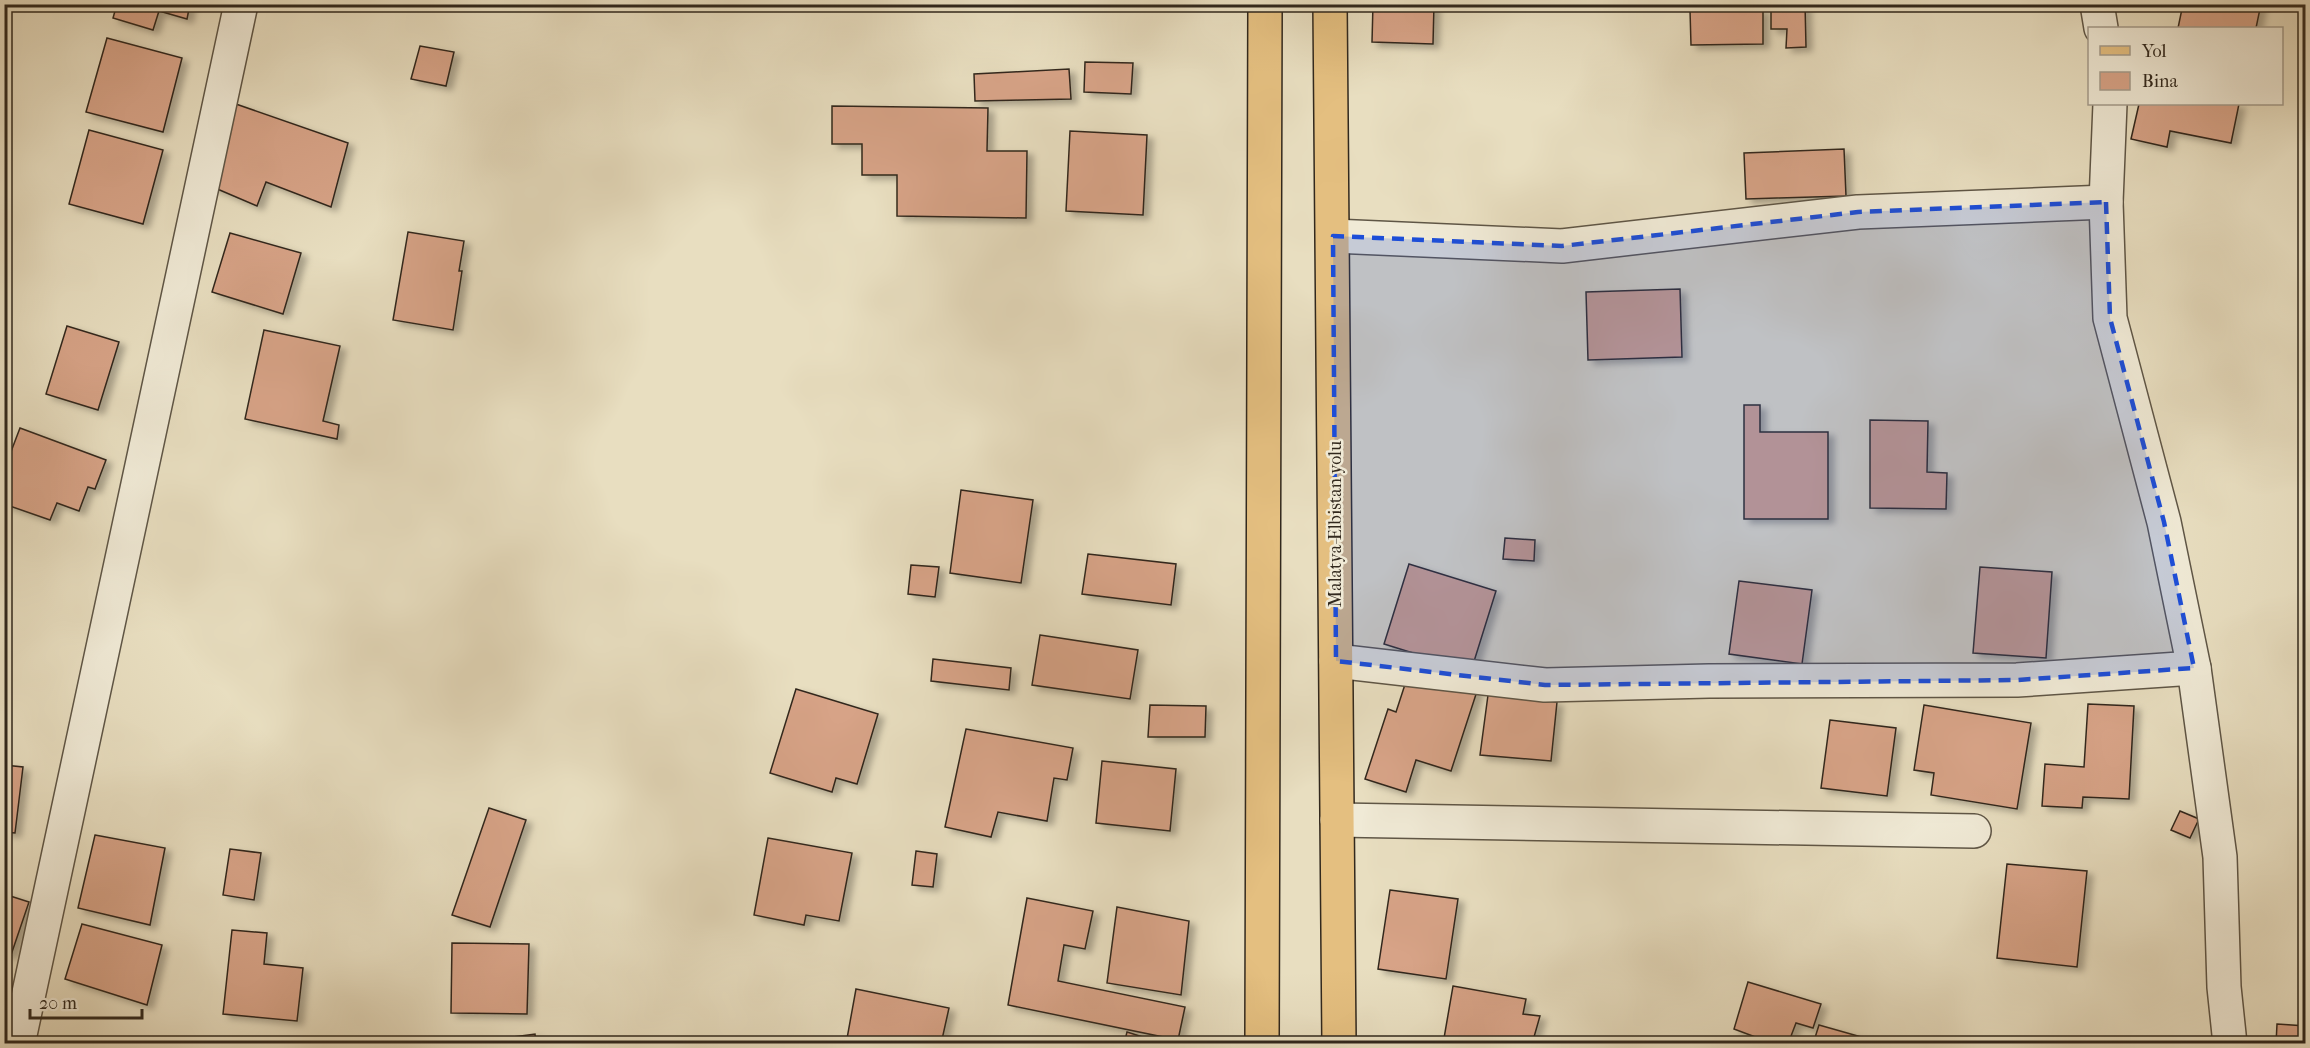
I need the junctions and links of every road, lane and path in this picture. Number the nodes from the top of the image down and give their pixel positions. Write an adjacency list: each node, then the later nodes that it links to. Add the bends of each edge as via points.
1 (241, 4): 13 (street)
2 (1265, 4): 14 (main road)
3 (1330, 4): 8 (main road, Malatya-Elbistan yolu)
4 (2097, 4): 5 (street)
5 (2101, 27)
6 (2110, 105): 7 (street)
7 (2106, 202): 8 (street, via 1858,212 1562,246); 10 (street, via 2110,318 2164,522)
8 (1333, 236): 9 (main road, Malatya-Elbistan yolu)
9 (1336, 662): 10 (street, via 1545,685 2017,680); 11 (main road, Malatya-Elbistan yolu)
10 (2194, 668): 16 (street, via 2220,857)
11 (1338, 820): 12 (street); 15 (main road, Malatya-Elbistan yolu)
12 (1974, 831)
13 (18, 1044)
14 (1262, 1044)
15 (1339, 1044)
16 (2230, 1044)

